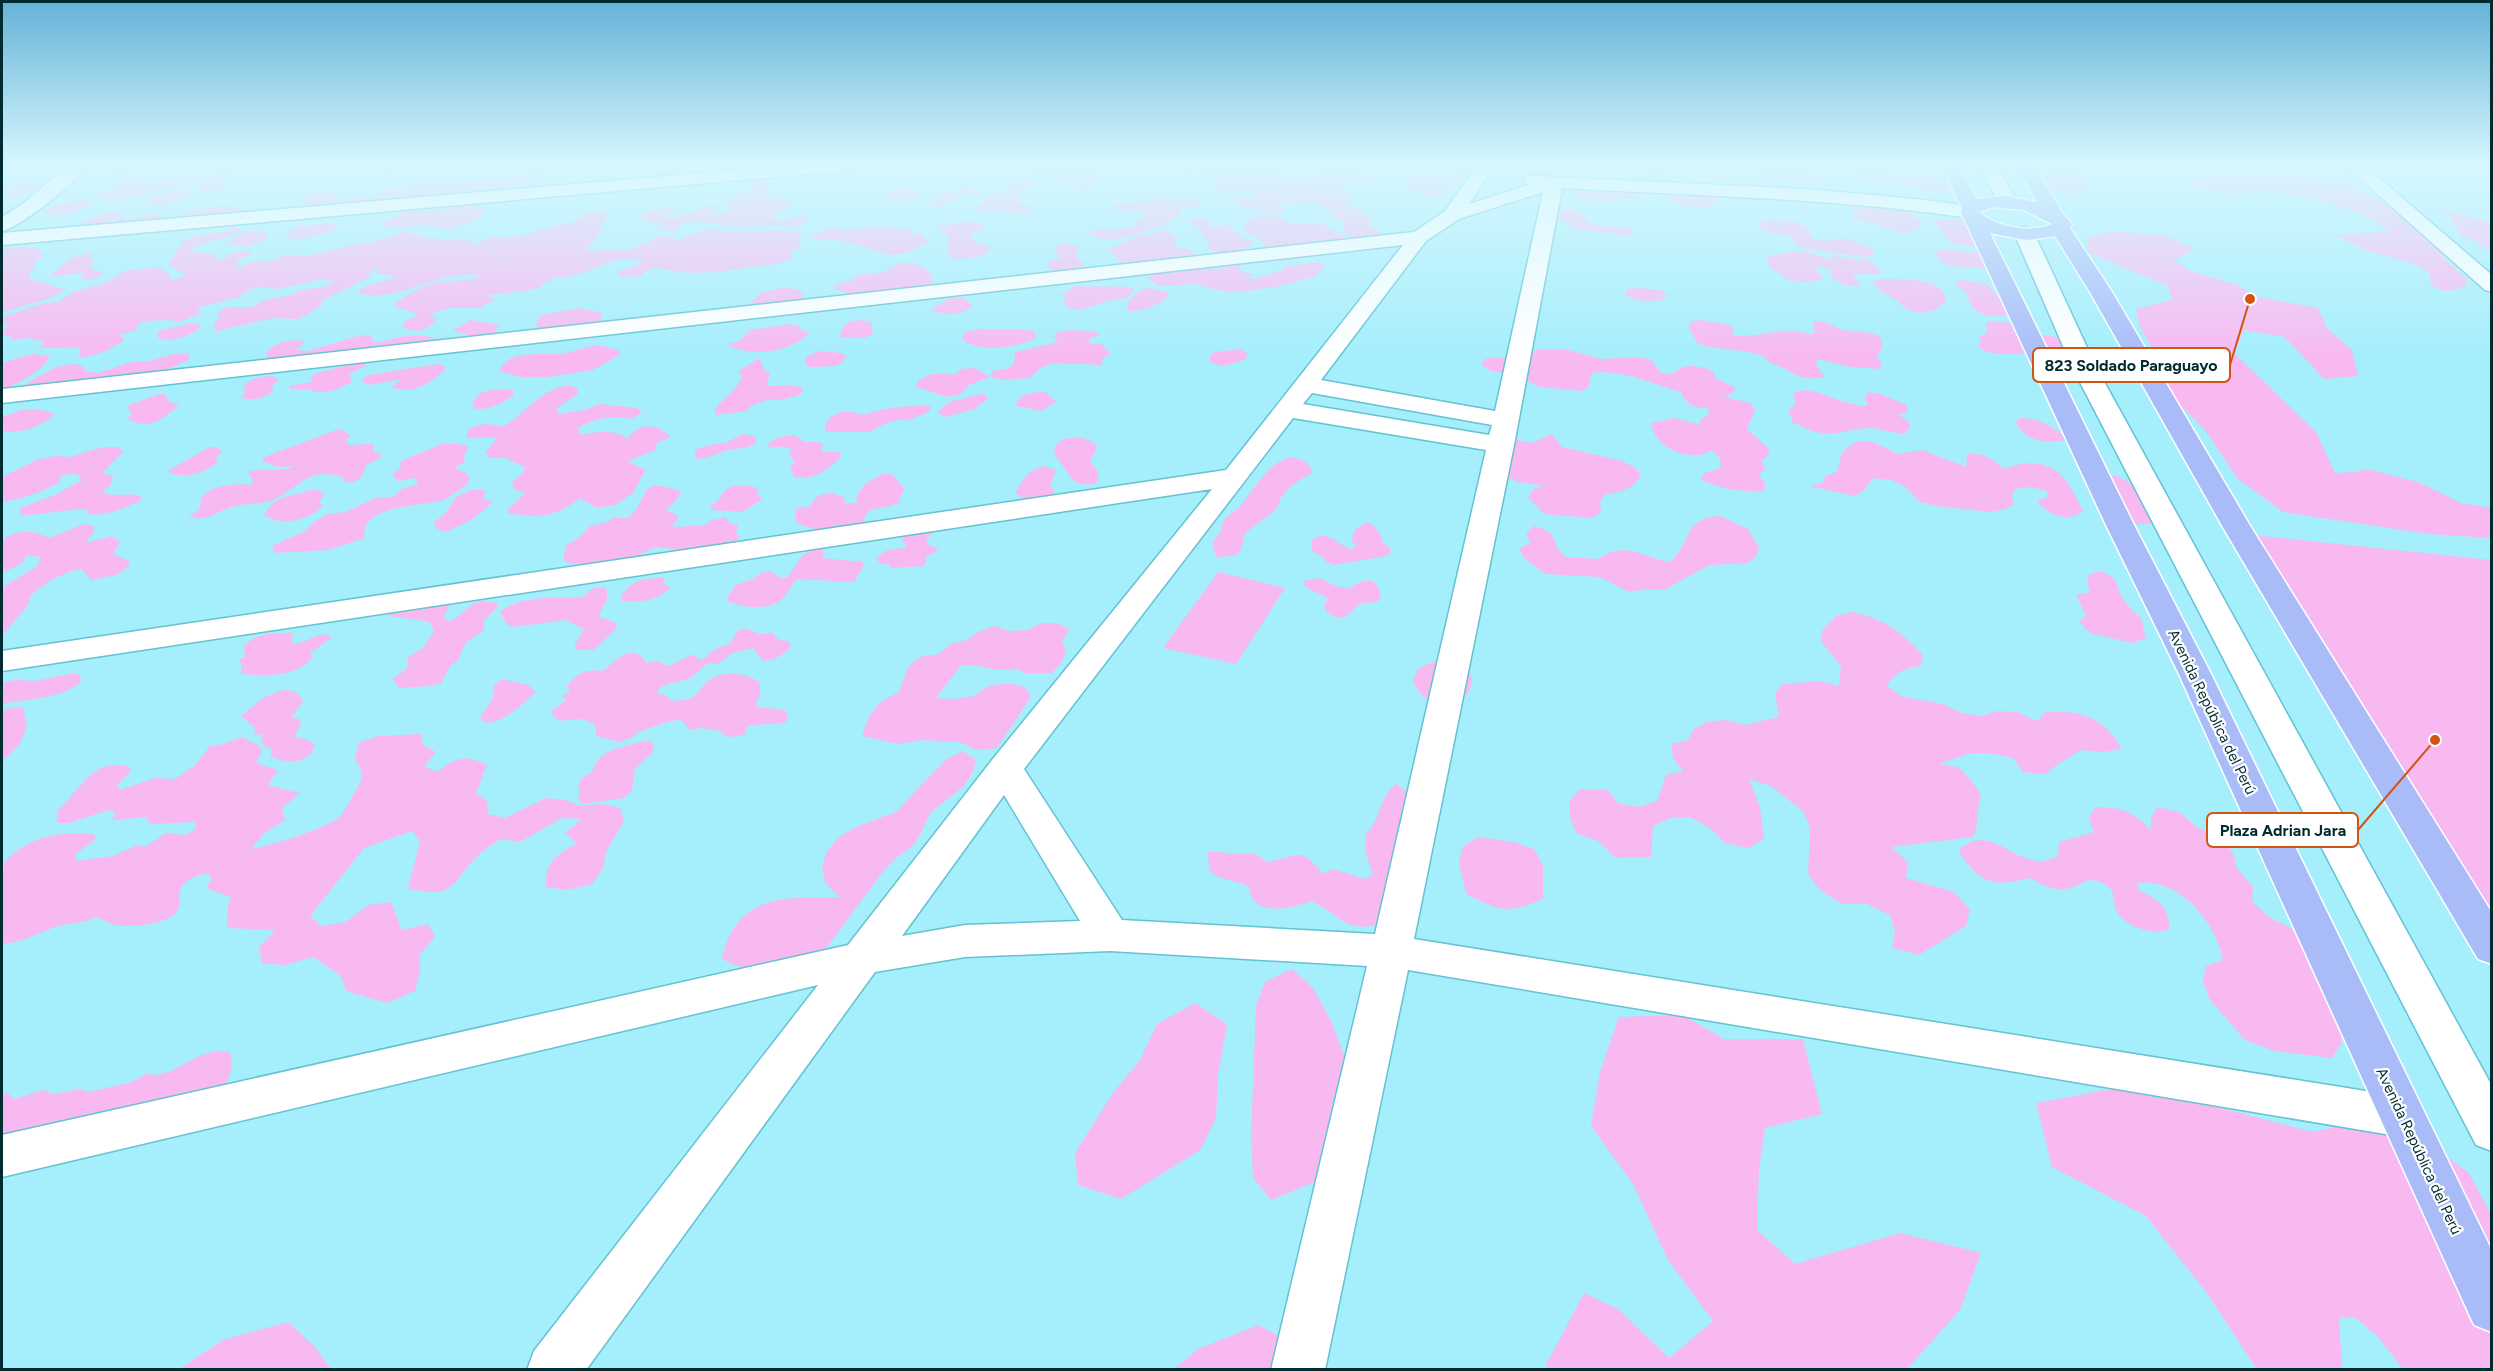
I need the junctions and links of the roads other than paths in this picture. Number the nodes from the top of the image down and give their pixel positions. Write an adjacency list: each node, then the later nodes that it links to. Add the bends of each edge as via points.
1 (106, 230): 11 (street)
2 (1430, 230): 10 (street)
3 (1545, 230): 15 (street)
4 (1979, 230): 23 (highway, Avenida República del Perú, via 2194,672)
5 (2012, 230): 9 (highway)
6 (2047, 230): 9 (highway)
7 (2062, 230): 20 (highway)
8 (2428, 230): 12 (street)
9 (2024, 232): 24 (street, via 2084,367)
10 (1419, 237): 13 (street); 14 (street)
11 (2, 239)
12 (2492, 286)
13 (2, 396)
14 (1296, 397): 15 (street); 16 (street)
15 (1504, 432): 21 (street)
16 (1236, 477): 17 (street); 18 (street)
17 (2, 661)
18 (1005, 768): 19 (street); 22 (street)
19 (1110, 935): 21 (street); 22 (street, via 965,941)
20 (2492, 948)
21 (1392, 951): 23 (street); 28 (street)
22 (864, 958): 25 (street); 27 (street)
23 (2403, 1117): 26 (highway, Avenida República del Perú)
24 (2492, 1131)
25 (2, 1156)
26 (2492, 1307)
27 (553, 1370)
28 (1298, 1370)

